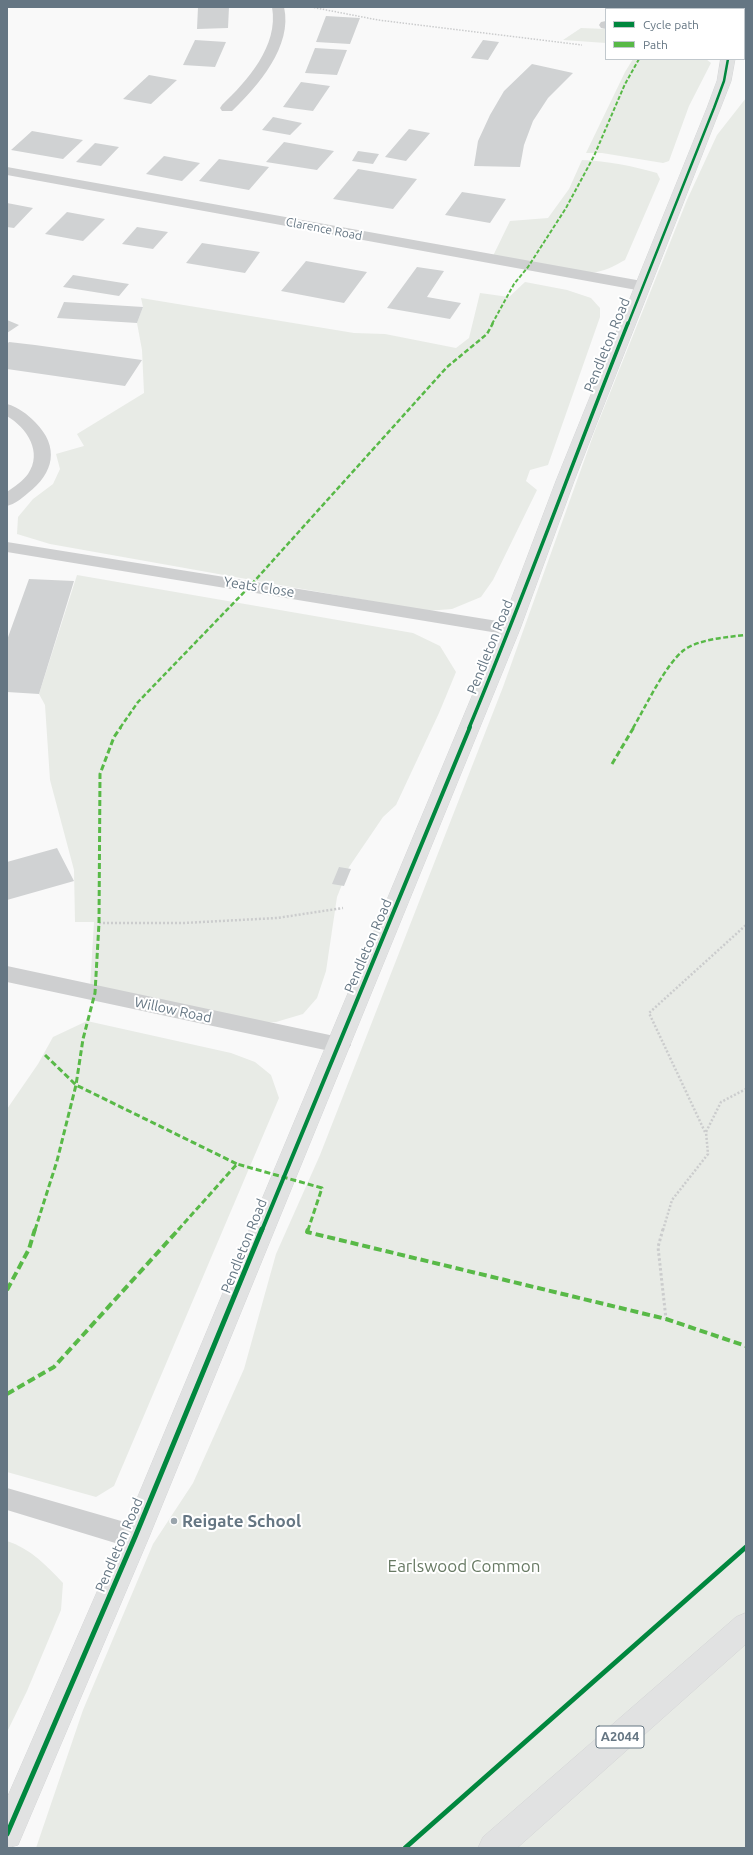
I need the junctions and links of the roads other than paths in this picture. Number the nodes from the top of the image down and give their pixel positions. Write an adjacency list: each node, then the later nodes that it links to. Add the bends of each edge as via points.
1 (278, 7): 3 (street, via 280,19 272,48 255,79)
2 (728, 60): 5 (street, Pendleton Road, via 714,108)
3 (227, 108)
4 (7, 171): 5 (street, Clarence Road)
5 (642, 286): 9 (street, Pendleton Road)
6 (7, 409): 7 (street, via 20,415 29,424 42,445 44,459 36,476)
7 (7, 501)
8 (7, 547): 9 (street, Yeats Close)
9 (510, 629): 11 (street, Pendleton Road)
10 (7, 974): 11 (street, Willow Road)
11 (339, 1045): 13 (street, Pendleton Road)
12 (7, 1499): 13 (lane)
13 (135, 1537): 15 (street, Pendleton Road)
14 (746, 1626): 16 (street, A2044)
15 (7, 1834)
16 (494, 1848)

